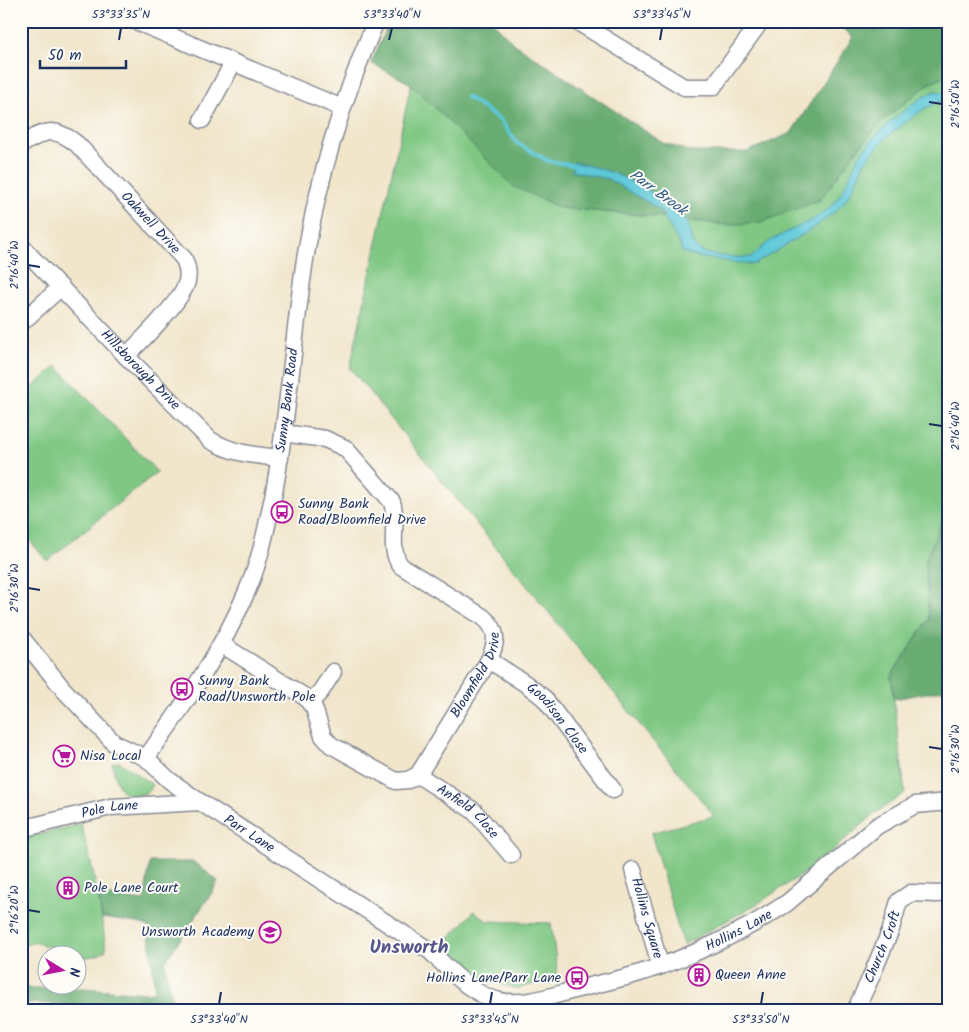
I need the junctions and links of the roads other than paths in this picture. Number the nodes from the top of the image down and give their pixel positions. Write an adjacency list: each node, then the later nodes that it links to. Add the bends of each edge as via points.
1 (135, 21): 6 (street)
2 (376, 21): 7 (street, Sunny Bank Road)
3 (576, 21): 5 (street)
4 (761, 21): 5 (street, via 713,86 684,88)
5 (593, 26)
6 (232, 63): 7 (street); 8 (street)
7 (342, 108): 14 (street, Sunny Bank Road, via 311,228)
8 (202, 120)
9 (21, 145): 13 (street, Oakwell Drive, via 46,132 67,137 184,259 188,273 185,288 148,335)
10 (21, 246): 11 (street, Hillsborough Drive)
11 (61, 287): 12 (street); 13 (street, Hillsborough Drive)
12 (21, 322)
13 (126, 356): 15 (street, Hillsborough Drive, via 210,440 225,449 244,454)
14 (283, 433): 15 (street, Sunny Bank Road); 18 (street, Bloomfield Drive, via 325,439 345,448 392,502 396,520 394,556 401,566 483,617 494,628 494,648)
15 (280, 458): 17 (street, Sunny Bank Road, via 266,534 248,590)
16 (21, 637): 21 (street, Parr Lane, via 64,690 114,743)
17 (221, 644): 20 (street); 21 (street, Sunny Bank Road)
18 (489, 660): 22 (street, Bloomfield Drive); 23 (street, Goodison Close, via 544,698)
19 (333, 672): 20 (street)
20 (310, 703): 22 (street, via 323,736 331,745 396,781)
21 (146, 758): 24 (street, Parr Lane, via 169,780)
22 (418, 775): 27 (street, Anfield Close, via 474,811)
23 (613, 790)
24 (200, 802): 26 (street, Pole Lane, via 111,807); 31 (street, Parr Lane, via 430,951 462,982)
25 (948, 802): 30 (street, Hollins Lane, via 915,806 877,826 772,913 718,942)
26 (21, 829)
27 (510, 855)
28 (633, 870): 30 (street, Hollins Square)
29 (948, 893): 32 (street, Church Croft, via 911,893 899,901 888,937)
30 (660, 966): 31 (street, Hollins Lane, via 528,1002)
31 (501, 1006)
32 (855, 1011)

